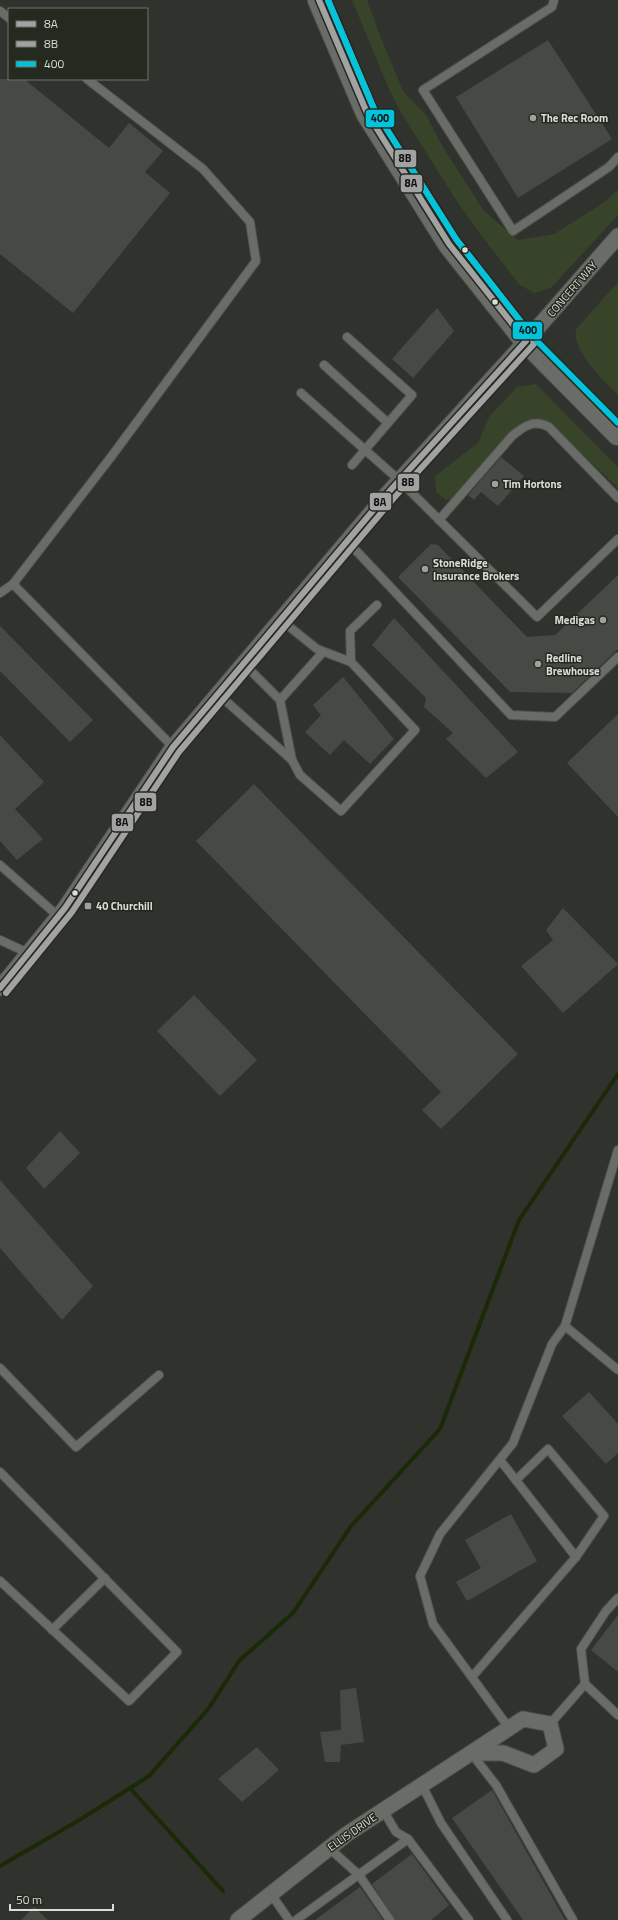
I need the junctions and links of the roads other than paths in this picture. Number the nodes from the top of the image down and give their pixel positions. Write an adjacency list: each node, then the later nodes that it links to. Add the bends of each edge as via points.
1 (319, 0): 9 (street, via 367,114 449,244)
2 (554, 0): 6 (lane, via 552,7 423,90 513,230 609,167)
3 (0, 11): 4 (lane)
4 (8, 17)
5 (88, 80): 21 (lane, via 203,169 250,222 256,260 111,457)
6 (618, 156)
7 (618, 236): 9 (street, CONCERT WAY)
8 (347, 338): 12 (lane, via 412,395)
9 (526, 341): 13 (street); 16 (street, CONCERT WAY)
10 (324, 365): 12 (lane)
11 (301, 393): 14 (lane)
12 (388, 423): 14 (lane)
13 (618, 434)
14 (365, 450): 15 (lane); 16 (lane)
15 (352, 465)
16 (399, 480): 18 (lane); 20 (street, CONCERT WAY)
17 (618, 498): 18 (lane, via 549,427 535,423 524,426 512,436)
18 (439, 520): 19 (lane, via 537,617)
19 (618, 539)
20 (347, 542): 24 (street, CONCERT WAY); 26 (lane, via 511,715 555,717)
21 (13, 584): 22 (lane); 31 (lane)
22 (0, 593)
23 (377, 605): 27 (lane, via 350,631)
24 (281, 620): 25 (lane, via 317,650); 28 (street, CONCERT WAY)
25 (323, 652): 27 (lane); 30 (lane)
26 (618, 657)
27 (351, 662): 32 (lane, via 415,730 341,811 300,775)
28 (244, 664): 29 (street, CONCERT WAY); 30 (lane)
29 (218, 694): 31 (street, CONCERT WAY); 32 (lane)
30 (280, 700): 32 (lane)
31 (173, 747): 34 (street, CONCERT WAY)
32 (292, 760)
33 (0, 866): 34 (lane)
34 (58, 916): 36 (street, CONCERT WAY)
35 (0, 940): 36 (lane)
36 (28, 953): 37 (street, CONCERT WAY)
37 (0, 988)
38 (618, 1150): 39 (lane)
39 (565, 1326): 41 (lane); 43 (lane, via 552,1344 513,1443)
40 (0, 1368): 42 (lane, via 76,1447)
41 (618, 1370)
42 (159, 1375)
43 (500, 1460): 45 (lane); 51 (lane, via 440,1534 420,1576 433,1624)
44 (0, 1472): 47 (lane)
45 (516, 1480): 46 (lane); 46 (lane, via 548,1449 604,1516)
46 (576, 1557): 51 (lane)
47 (105, 1578): 50 (lane); 50 (lane, via 177,1652 129,1701)
48 (0, 1581): 50 (lane)
49 (618, 1598): 52 (lane, via 606,1611 581,1649)
50 (52, 1630)
51 (472, 1677): 55 (lane)
52 (585, 1684): 53 (lane); 54 (lane)
53 (618, 1715)
54 (550, 1724): 55 (street, ELLIS DRIVE, via 522,1719); 56 (street, via 556,1749 534,1765 502,1753)
55 (510, 1728): 56 (street, ELLIS DRIVE)
56 (471, 1754): 57 (street, ELLIS DRIVE); 69 (lane, via 496,1785)
57 (422, 1785): 58 (street, ELLIS DRIVE); 68 (lane, via 441,1823)
58 (383, 1810): 59 (lane, via 396,1832); 60 (street, ELLIS DRIVE)
59 (408, 1839): 61 (lane); 67 (lane)
60 (329, 1848): 61 (lane); 62 (street, ELLIS DRIVE)
61 (359, 1875): 65 (lane); 66 (lane)
62 (271, 1894): 63 (street, ELLIS DRIVE); 64 (lane)
63 (238, 1920)
64 (289, 1920)
65 (296, 1920)
66 (390, 1920)
67 (469, 1920)
68 (507, 1920)
69 (573, 1920)

